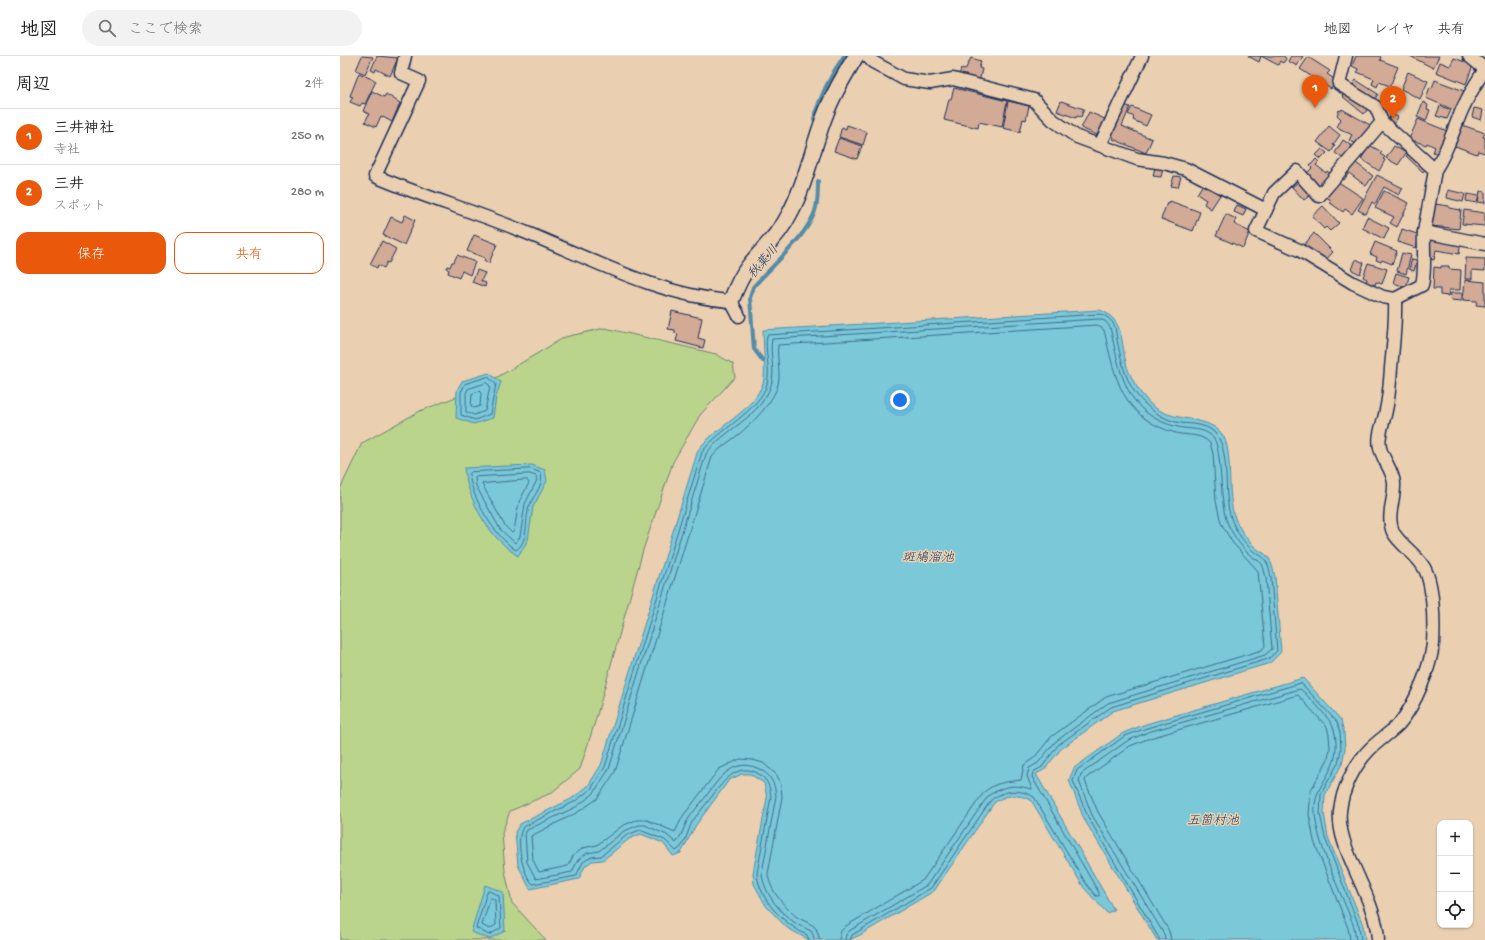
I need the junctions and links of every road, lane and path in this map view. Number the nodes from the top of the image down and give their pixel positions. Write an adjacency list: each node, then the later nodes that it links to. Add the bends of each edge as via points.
1 (405, 56): 15 (street, via 401,73 419,81 375,176 518,229 668,289 708,299)
2 (856, 56): 15 (street, via 841,80 824,118 801,189 790,213 779,232 738,282)
3 (867, 56): 9 (street, via 904,79 930,83 954,79 1034,100 1053,120 1076,137)
4 (1142, 56): 9 (street)
5 (1346, 56): 8 (street, via 1339,84 1376,107)
6 (1469, 56): 7 (street)
7 (1485, 69): 10 (street, via 1460,114 1448,150)
8 (1382, 122): 10 (street); 11 (street, via 1318,196 1297,171 1274,193)
9 (1100, 145): 11 (street, via 1137,158 1186,169)
10 (1435, 170): 12 (street)
11 (1266, 210): 14 (street, via 1256,231 1299,250 1352,283 1382,297)
12 (1424, 232): 13 (street); 14 (street, via 1425,274 1422,285)
13 (1485, 244)
14 (1395, 299): 17 (street, via 1396,316 1389,392 1380,446 1394,481 1390,519 1393,531 1429,576 1432,592 1433,644 1425,677 1417,694 1400,722 1360,760 1345,789 1340,810 1340,827 1372,910)
15 (731, 301): 16 (street)
16 (739, 316)
17 (1378, 940)

